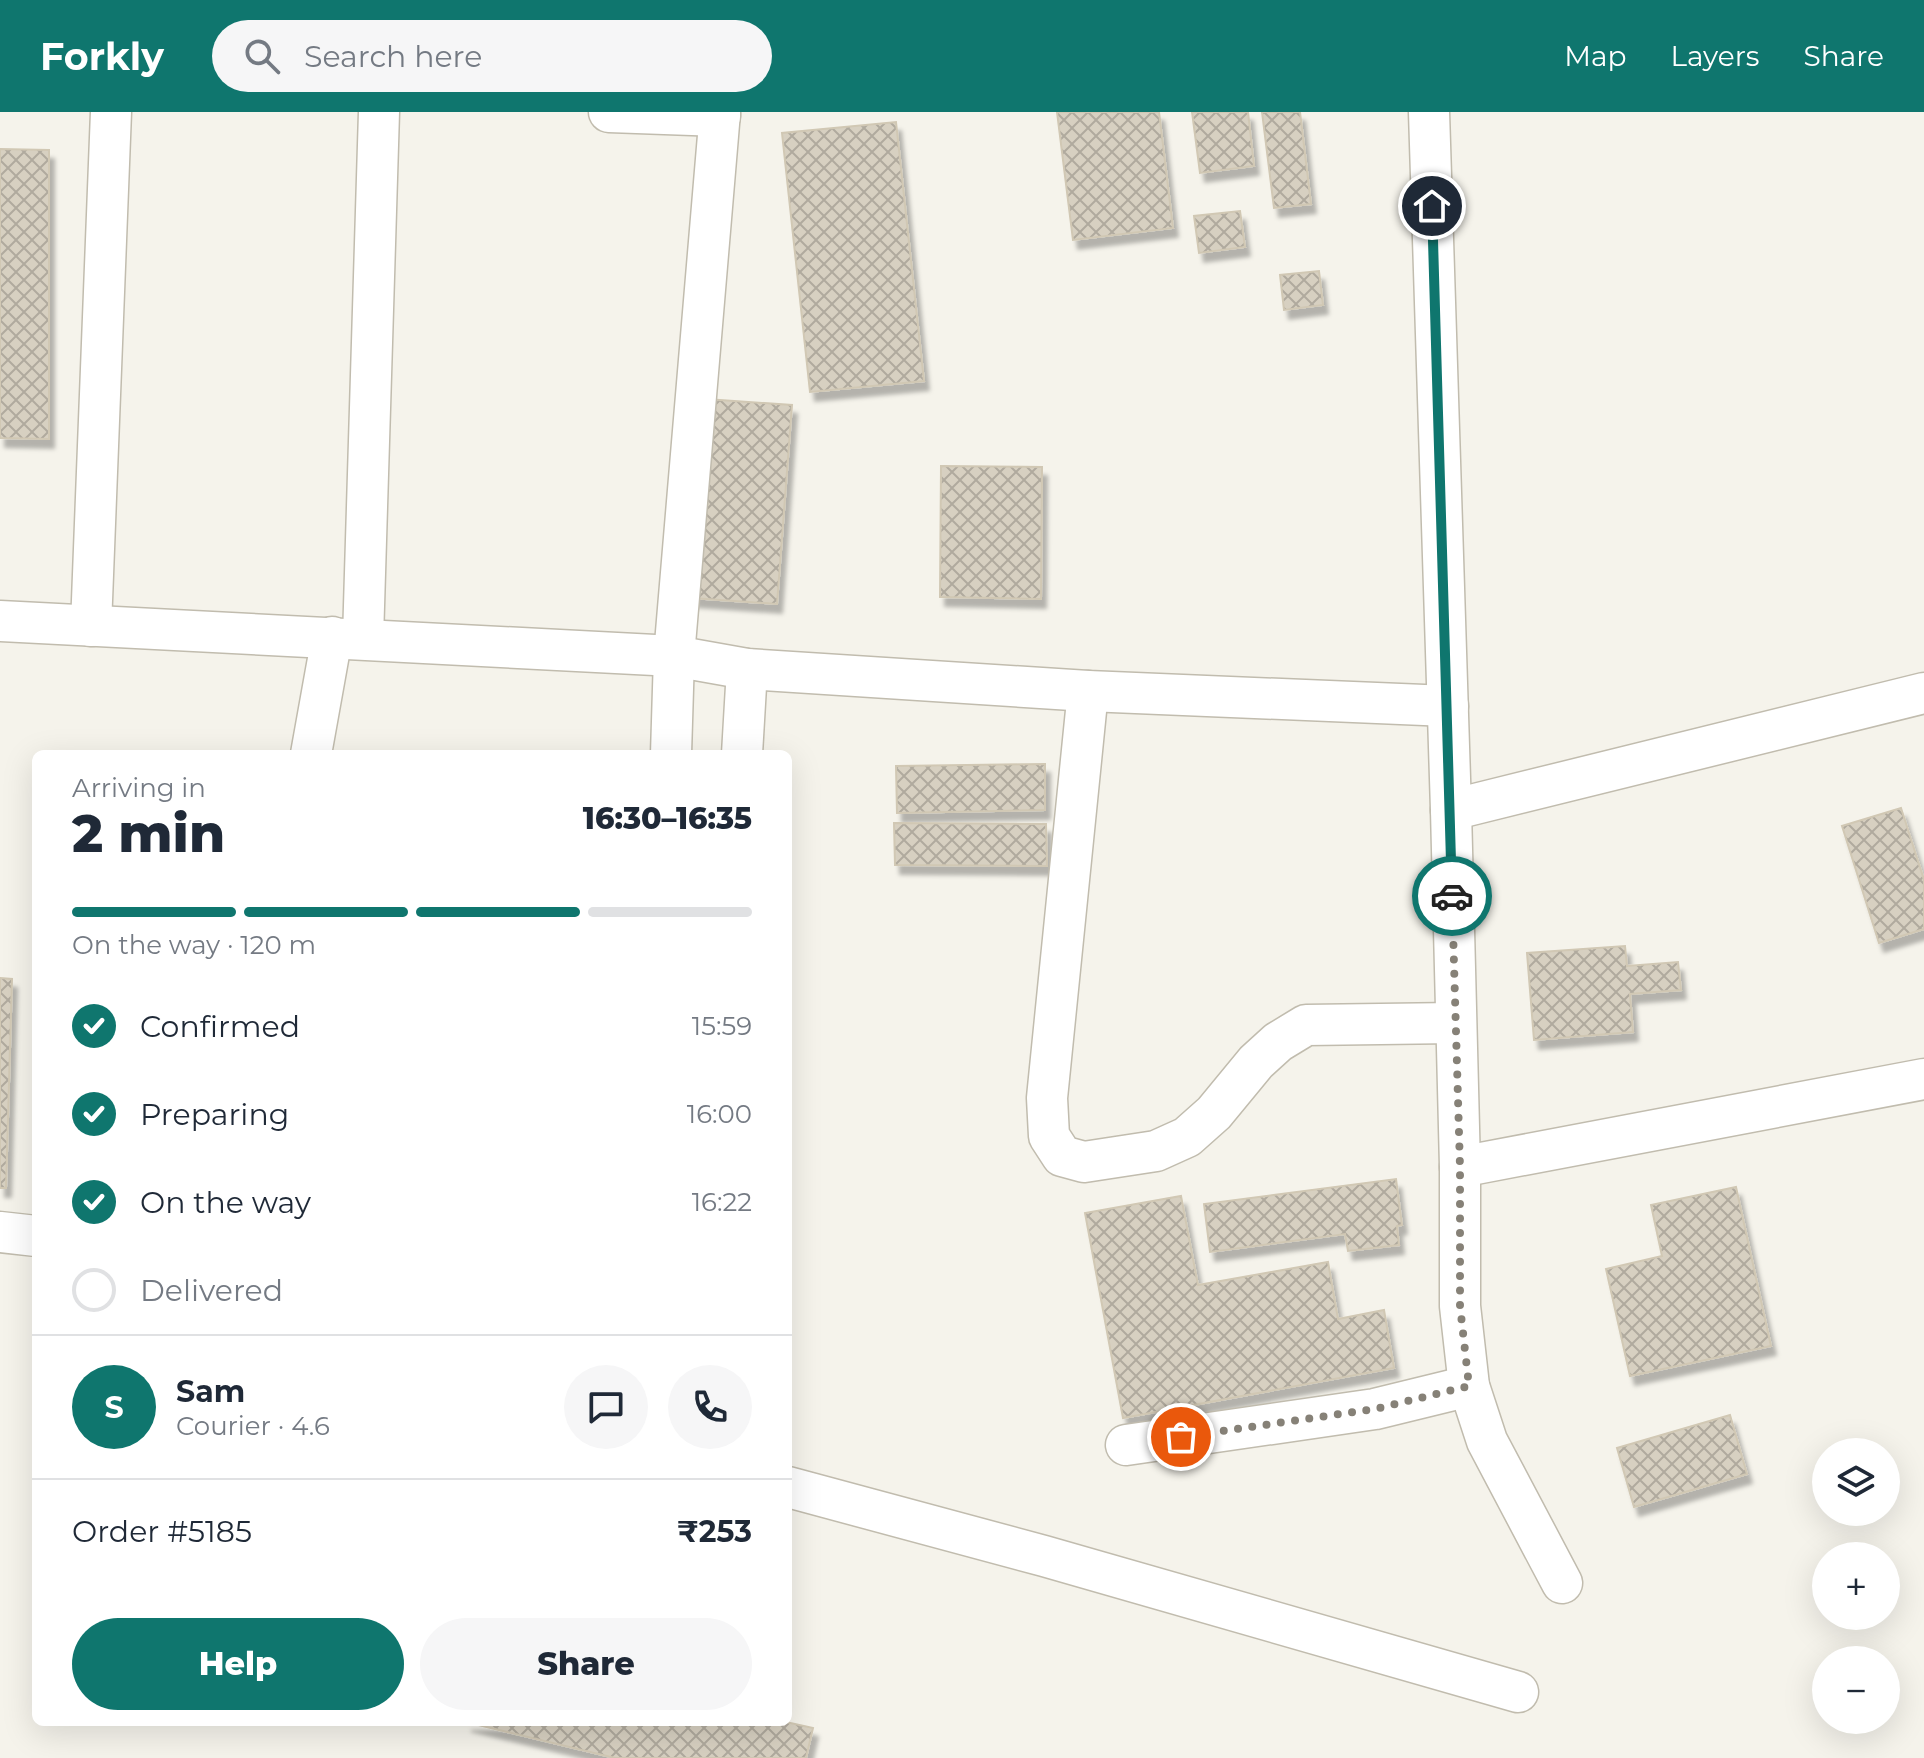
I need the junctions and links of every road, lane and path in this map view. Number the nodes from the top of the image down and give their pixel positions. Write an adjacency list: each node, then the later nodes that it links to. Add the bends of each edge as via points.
1 (111, 112): 7 (street)
2 (379, 112): 8 (street)
3 (609, 112): 5 (street)
4 (1429, 112): 13 (street)
5 (720, 114): 9 (street)
6 (0, 621): 7 (street)
7 (91, 626): 8 (street)
8 (348, 638): 9 (street); 14 (street)
9 (674, 656): 10 (street); 15 (street)
10 (747, 669): 11 (street); 16 (street)
11 (1088, 691): 13 (street); 18 (street, via 1047,1098 1049,1136 1062,1156 1084,1162 1156,1151 1187,1137 1256,1062 1306,1025)
12 (1924, 693): 17 (street)
13 (1448, 706): 17 (street)
14 (312, 750)
15 (671, 750)
16 (742, 750)
17 (1451, 810): 18 (street)
18 (1455, 1023): 20 (street)
19 (1924, 1079): 20 (street)
20 (1460, 1167): 23 (street, via 1460,1306)
21 (0, 1232): 22 (street)
22 (32, 1236)
23 (1469, 1386): 24 (street, via 1375,1409); 26 (street, via 1487,1441)
24 (1126, 1445)
25 (792, 1488): 27 (street)
26 (1562, 1583)
27 (1518, 1692)

